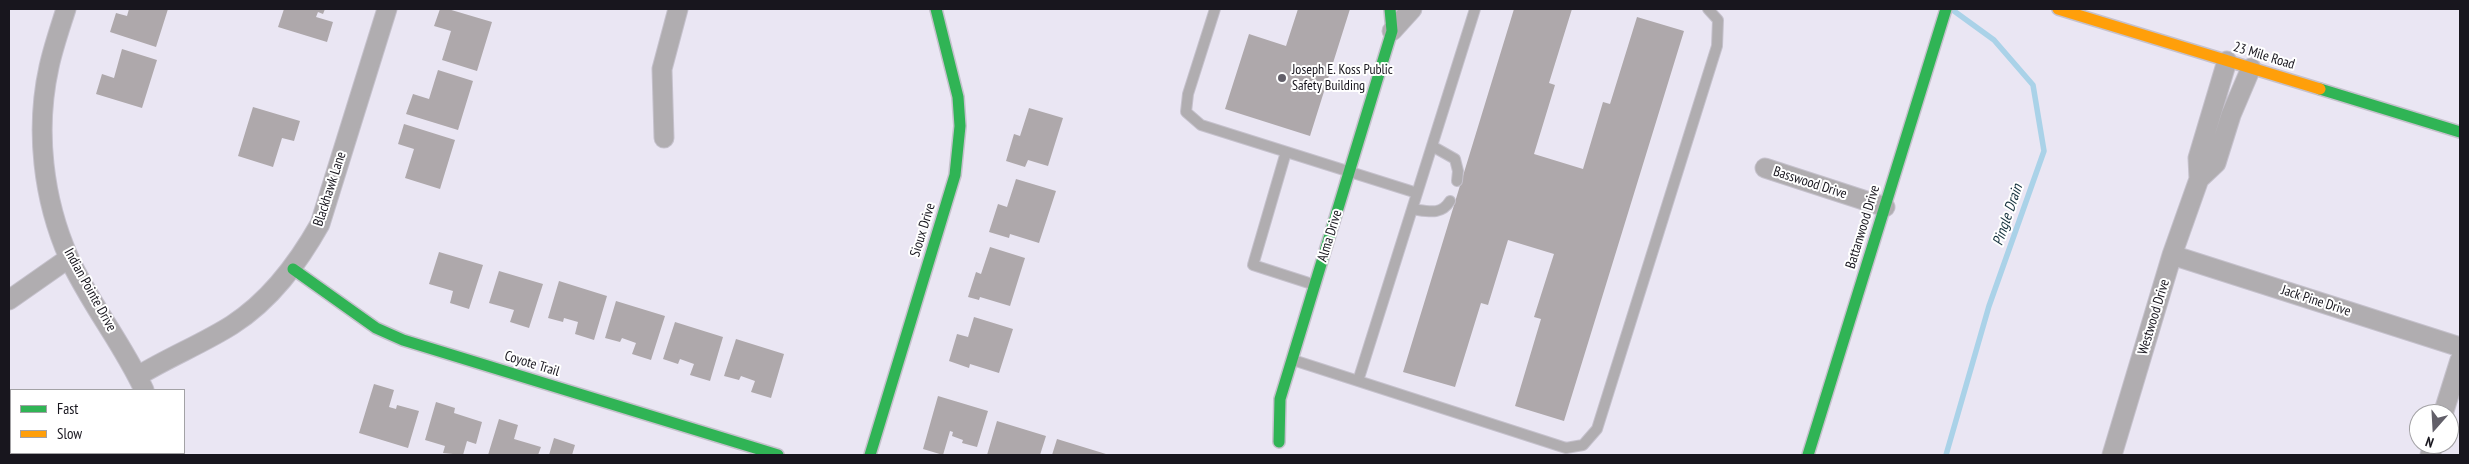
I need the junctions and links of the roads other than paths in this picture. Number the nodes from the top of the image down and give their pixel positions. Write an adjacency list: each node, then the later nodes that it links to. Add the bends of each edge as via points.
1 (66, 9): 28 (street, Indian Pointe Drive, via 44,90 42,131 47,186)
2 (387, 9): 29 (street, Blackhawk Lane, via 320,224)
3 (678, 9): 16 (street, via 662,69)
4 (936, 9): 40 (street, Sioux Drive, via 958,97 960,126 955,175)
5 (1215, 9): 18 (lane, via 1188,94 1186,112 1201,125)
6 (1390, 9): 12 (street, Alma Drive)
7 (1412, 9): 12 (street, Alma Drive)
8 (1475, 9): 17 (lane)
9 (1708, 9): 35 (lane, via 1718,20 1717,46 1597,429 1583,445 1566,448)
10 (1946, 9): 25 (street, Battanwood Drive)
11 (2058, 9): 13 (street, 23 Mile Road)
12 (1392, 31): 20 (street, Alma Drive)
13 (2227, 61): 14 (street, 23 Mile Road); 21 (street, Westwood Drive, via 2198,158)
14 (2251, 68): 15 (street, 23 Mile Road); 21 (street, Westwood Drive, via 2231,115 2216,163)
15 (2460, 132)
16 (664, 138)
17 (1432, 146): 22 (lane, via 1454,159); 23 (lane)
18 (1286, 152): 20 (lane); 30 (lane, via 1252,265)
19 (1765, 168): 25 (street, Basswood Drive)
20 (1349, 170): 23 (lane); 30 (street, Alma Drive)
21 (2200, 179): 27 (street, Westwood Drive)
22 (1457, 181)
23 (1417, 193): 26 (lane)
24 (1450, 200): 26 (lane, via 1446,208 1434,212)
25 (1885, 207): 41 (street, Battanwood Drive)
26 (1412, 209): 35 (lane)
27 (2172, 256): 32 (street, Jack Pine Drive); 42 (street, Westwood Drive)
28 (69, 258): 31 (street); 36 (street, Indian Pointe Drive)
29 (293, 268): 36 (street, Blackhawk Lane, via 268,296 232,325 163,361); 39 (street, Coyote Trail, via 376,328 404,340)
30 (1315, 284): 33 (street, Alma Drive)
31 (9, 300)
32 (2460, 348)
33 (1292, 359): 35 (lane); 38 (street, Alma Drive, via 1280,399)
34 (2460, 360): 37 (street)
35 (1358, 381)
36 (141, 383)
37 (2446, 404)
38 (1279, 442)
39 (778, 455)
40 (870, 455)
41 (1808, 455)
42 (2112, 455)

